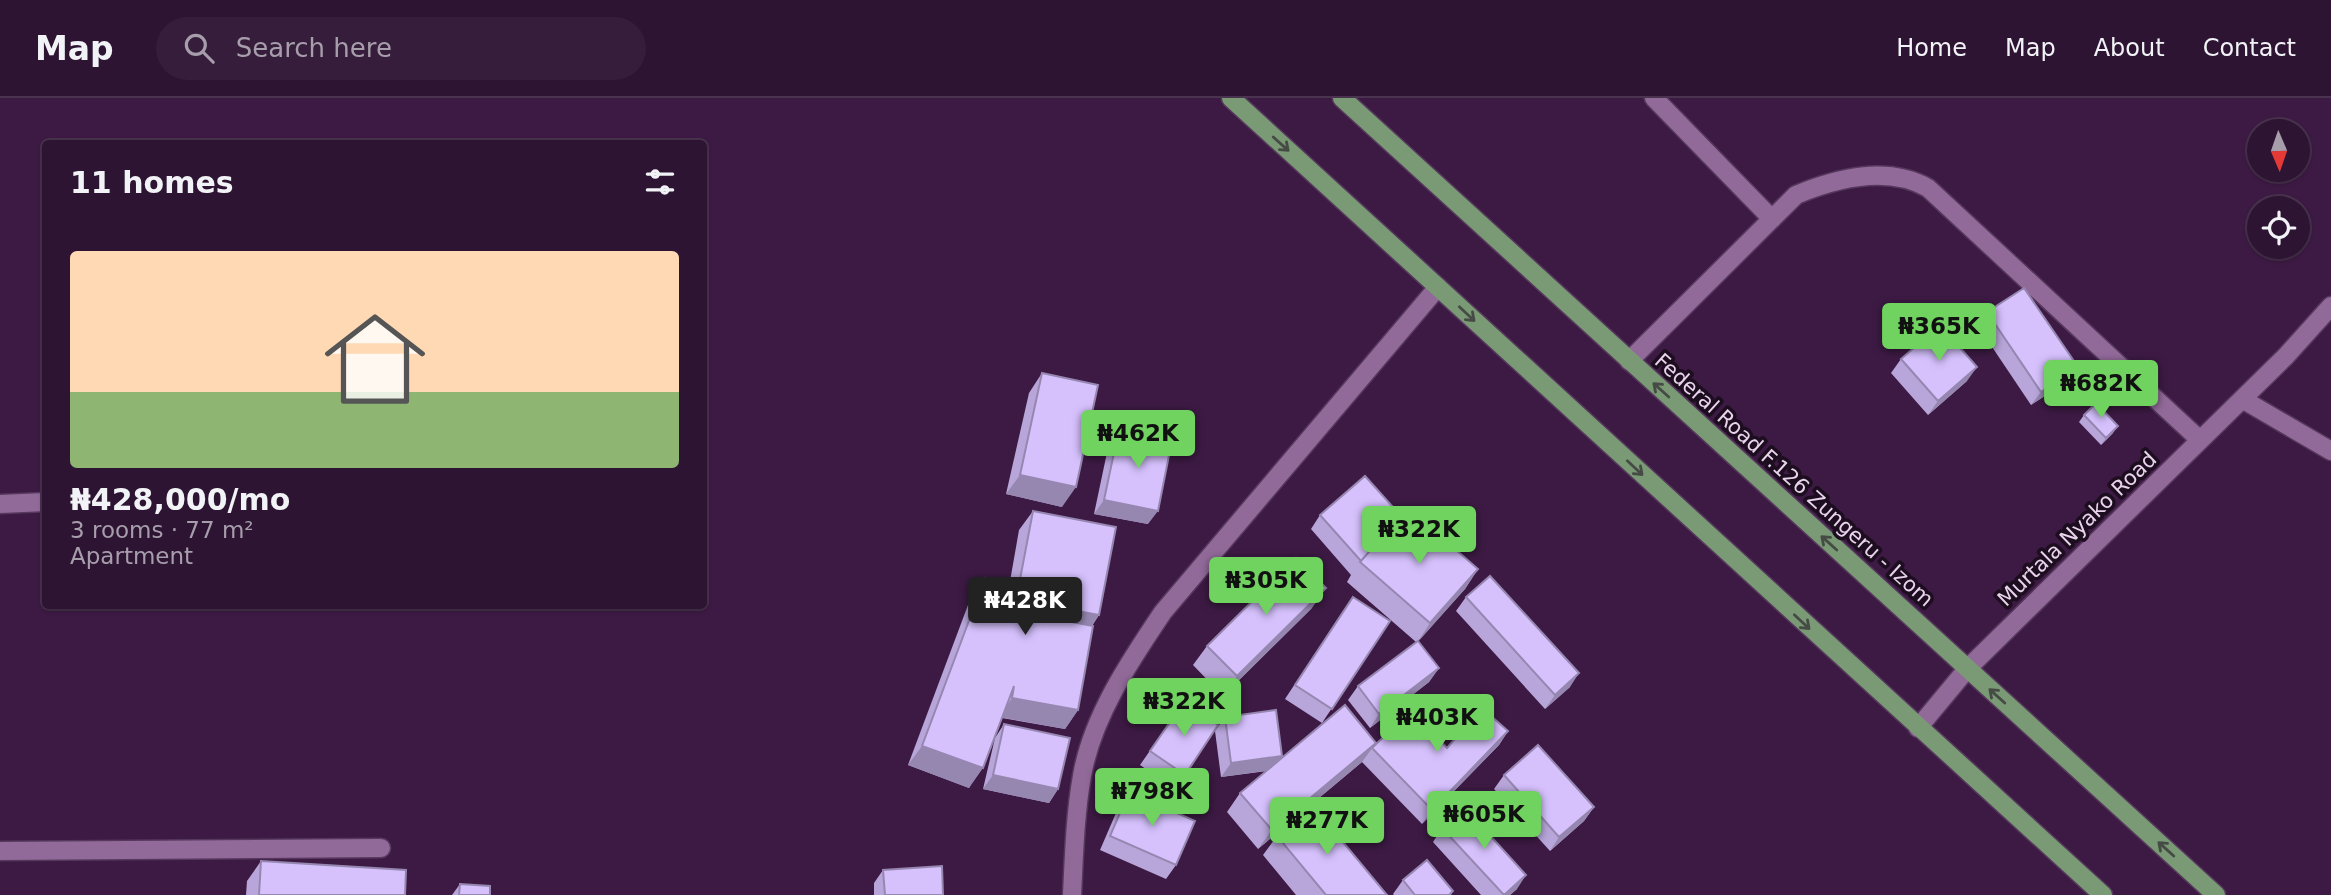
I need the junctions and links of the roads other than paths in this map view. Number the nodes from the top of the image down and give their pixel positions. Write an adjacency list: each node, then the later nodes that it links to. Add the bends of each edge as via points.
1 (1231, 98): 5 (main road, one-way to 5)
2 (1342, 98): 7 (main road, Federal Road F.126 Zungeru - Izom)
3 (1654, 98): 4 (street)
4 (1772, 219): 7 (street); 9 (street, via 1796,195 1826,183 1893,175 1911,178 1928,188)
5 (1438, 287): 14 (main road, one-way to 14); 17 (street, via 1163,612 1132,657 1100,721 1082,774)
6 (2331, 306): 8 (street, Murtala Nyako Road)
7 (1629, 361): 13 (main road, Federal Road F.126 Zungeru - Izom, one-way to 7)
8 (2242, 399): 9 (street, Murtala Nyako Road); 10 (street)
9 (2200, 440): 13 (street, Murtala Nyako Road)
10 (2331, 451)
11 (42, 502): 12 (street)
12 (0, 504)
13 (1967, 669): 14 (street, Murtala Nyako Road); 19 (main road, Federal Road F.126 Zungeru - Izom, one-way to 13)
14 (1918, 728): 18 (main road)
15 (381, 848): 16 (street)
16 (0, 851)
17 (1072, 895)
18 (2103, 895)
19 (2216, 895)

